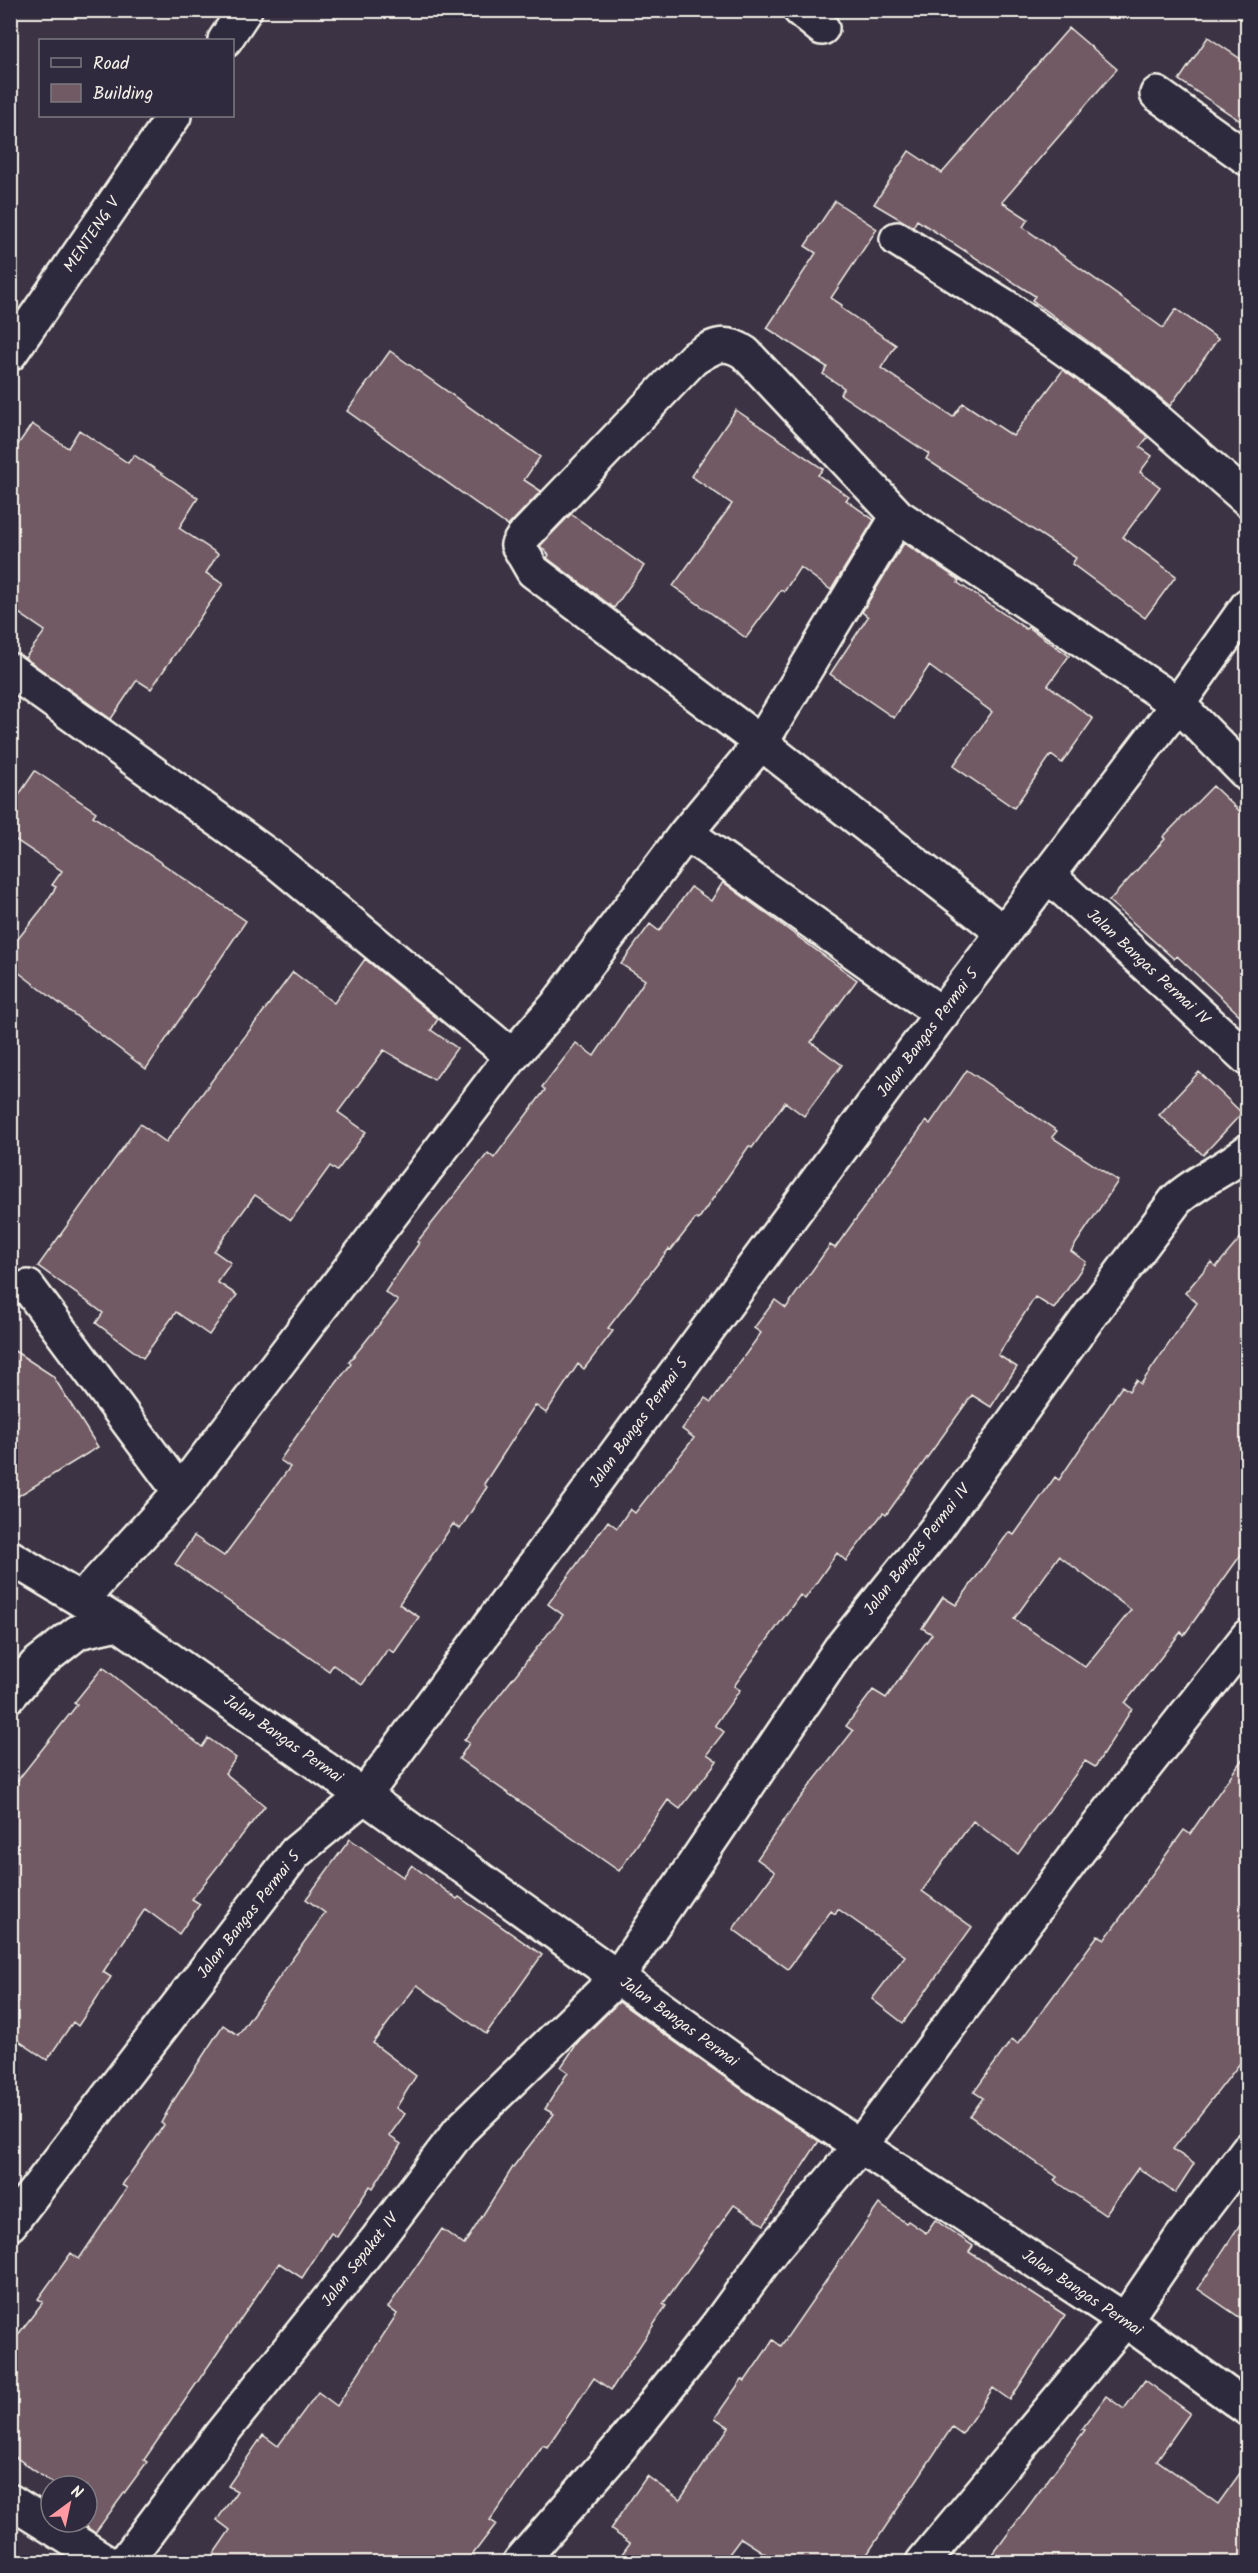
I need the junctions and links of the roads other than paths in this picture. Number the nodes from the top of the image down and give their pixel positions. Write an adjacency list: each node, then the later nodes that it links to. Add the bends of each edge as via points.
1 (245, 10): 2 (street)
2 (226, 39)
3 (1157, 94): 5 (street)
4 (173, 117): 7 (street, MENTENG V)
5 (1248, 159)
6 (897, 239): 8 (street, via 1003,304 1120,388)
7 (10, 354)
8 (1248, 500)
9 (898, 516): 12 (street); 13 (street); 13 (street, via 745,353 733,345 711,347 693,359 518,545 533,571)
10 (1248, 605): 12 (street, Jalan Bangas Permai 5)
11 (10, 670): 19 (street, via 277,862)
12 (1178, 704): 14 (street); 16 (street, Jalan Bangas Permai 5)
13 (761, 743): 15 (street); 17 (street)
14 (1248, 775)
15 (686, 833): 18 (street); 19 (street, via 556,1006)
16 (1048, 875): 17 (street, Jalan Bangas Permai 5); 20 (street, Jalan Bangas Permai IV)
17 (1004, 933): 18 (street, Jalan Bangas Permai 5)
18 (942, 1014): 29 (street, Jalan Bangas Permai 5)
19 (512, 1056): 23 (street)
20 (1248, 1059)
21 (1248, 1151): 30 (street, Jalan Bangas Permai IV, via 1233,1164 1188,1188 1176,1200 937,1528 840,1649)
22 (28, 1287): 23 (street)
23 (180, 1492): 25 (street)
24 (10, 1557): 25 (street, Jalan Bangas Permai)
25 (81, 1600): 26 (street, Jalan Bangas Permai)
26 (118, 1623): 28 (street, via 78,1632 36,1665); 29 (street, Jalan Bangas Permai)
27 (1248, 1636): 31 (street, via 1080,1849)
28 (10, 1695)
29 (364, 1796): 30 (street, Jalan Bangas Permai); 33 (street, Jalan Bangas Permai 5, via 295,1853)
30 (617, 1978): 31 (street, Jalan Bangas Permai); 38 (street, Jalan Sepakat IV, via 460,2130)
31 (860, 2146): 34 (street, Jalan Bangas Permai); 39 (street, via 773,2249 620,2447)
32 (1248, 2149): 34 (street)
33 (10, 2224)
34 (1125, 2320): 35 (street, Jalan Bangas Permai); 40 (street)
35 (1248, 2409)
36 (10, 2501): 37 (street)
37 (107, 2562)
38 (125, 2562)
39 (520, 2562)
40 (923, 2562)

